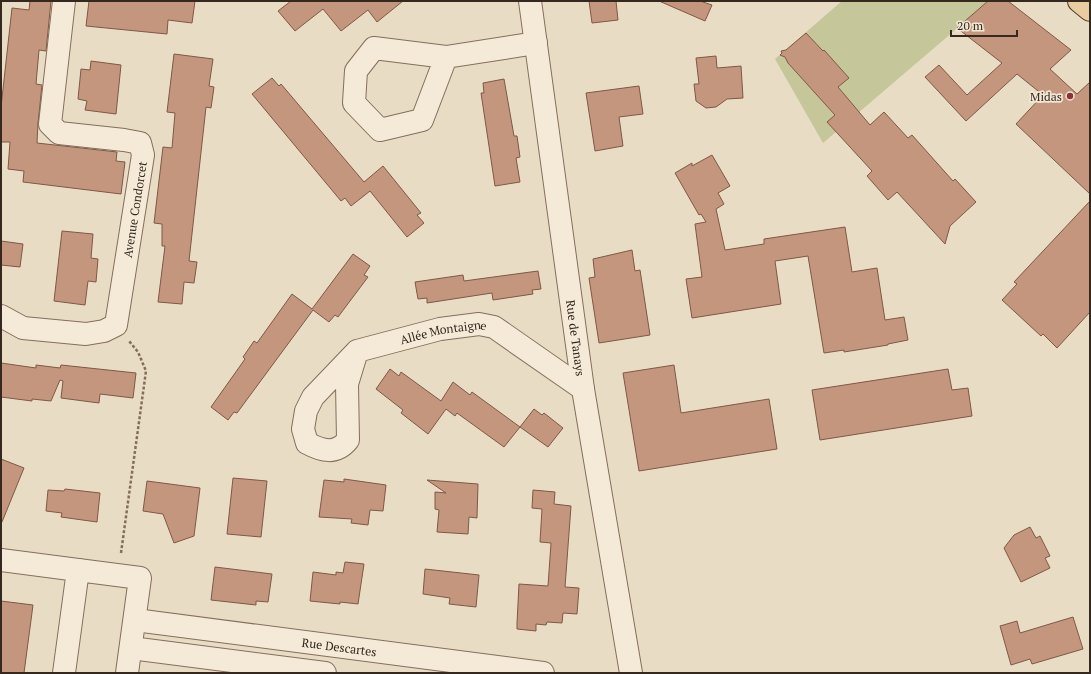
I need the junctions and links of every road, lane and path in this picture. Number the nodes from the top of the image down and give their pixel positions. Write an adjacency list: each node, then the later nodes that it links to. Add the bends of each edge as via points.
1 (64, 1): 8 (street, Avenue Condorcet, via 50,124 59,133 140,143 143,155)
2 (530, 1): 5 (street, Rue de Tanays)
3 (1079, 1): 4 (main road)
4 (1090, 10)
5 (536, 43): 6 (street); 10 (street, Rue de Tanays)
6 (446, 56): 6 (street, via 374,48 356,71 354,104 380,130 422,120)
7 (1, 316): 8 (street, via 23,328 86,334 104,331)
8 (116, 325): 13 (path, via 138,352 146,371)
9 (357, 351): 10 (street, Allée Montaigne, via 440,329 479,324 494,327)
10 (583, 389): 20 (street, Rue de Tanays)
11 (1, 560): 12 (street)
12 (78, 570): 13 (street); 16 (street)
13 (118, 575): 14 (street, via 140,578)
14 (135, 620): 15 (street); 19 (street, Rue Descartes)
15 (131, 648): 17 (street); 18 (street)
16 (64, 673)
17 (127, 673)
18 (324, 673)
19 (544, 673)
20 (631, 673)

